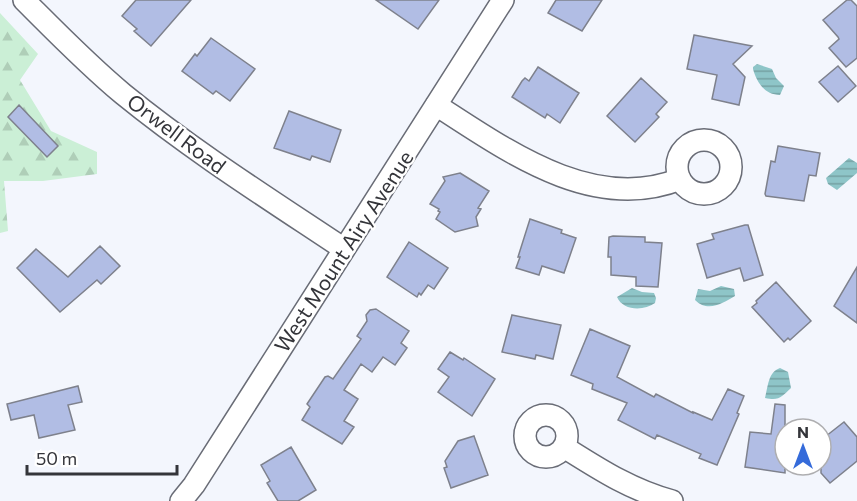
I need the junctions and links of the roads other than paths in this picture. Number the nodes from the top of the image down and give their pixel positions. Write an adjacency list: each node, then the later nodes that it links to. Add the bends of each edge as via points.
1 (24, 0): 5 (street, Orwell Road, via 132,101 198,151)
2 (503, 0): 3 (street, West Mount Airy Avenue)
3 (436, 105): 4 (street, via 534,165 565,177 630,190 662,187); 5 (street, West Mount Airy Avenue)
4 (680, 179)
5 (344, 249): 7 (street, West Mount Airy Avenue)
6 (564, 447): 8 (street, via 620,482)
7 (194, 496)
8 (672, 501)

